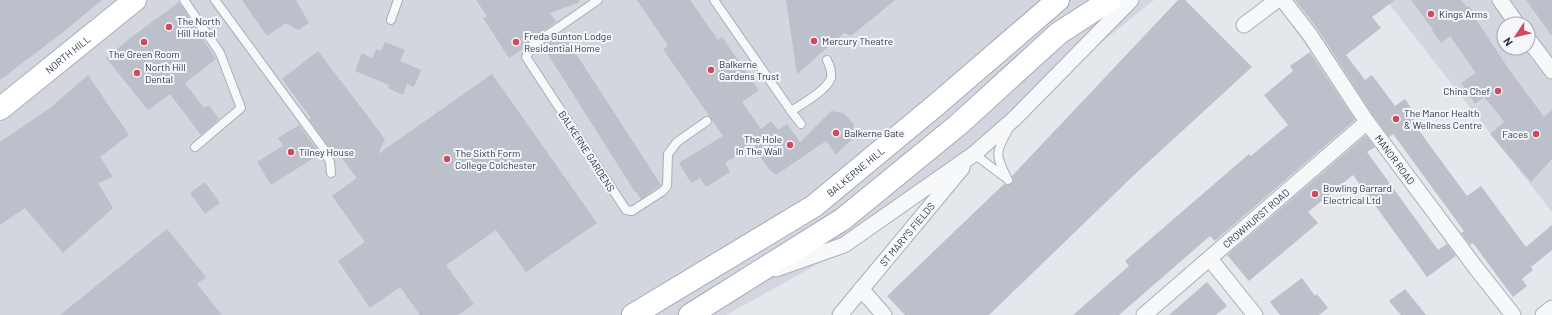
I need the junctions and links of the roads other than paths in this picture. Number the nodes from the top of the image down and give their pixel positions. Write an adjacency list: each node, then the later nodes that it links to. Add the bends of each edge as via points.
1 (134, 0): 19 (main road, NORTH HILL)
2 (184, 0): 25 (lane, via 220,53 241,108)
3 (215, 0): 27 (lane, via 324,149 330,162)
4 (398, 0): 14 (lane)
5 (598, 0): 22 (lane, BALKERNE GARDENS, via 534,45 526,57 626,210 632,212 663,191 667,186 668,154 677,142)
6 (714, 0): 20 (lane)
7 (1058, 0): 32 (main road, BALKERNE HILL, via 814,206)
8 (1110, 0): 29 (main road, via 1059,33 958,125 843,219)
9 (1131, 0): 21 (street)
10 (1277, 0): 15 (street)
11 (1283, 0): 23 (street, MANOR ROAD, via 1310,35)
12 (1500, 0): 13 (street)
13 (1511, 16)
14 (391, 20)
15 (1244, 25)
16 (1536, 49): 18 (street)
17 (827, 60): 20 (lane, via 831,68 829,82)
18 (1551, 68)
19 (0, 109)
20 (791, 111): 24 (lane)
21 (1015, 118): 26 (street); 26 (lane, via 1000,143 997,158 1008,180)
22 (707, 121)
23 (1367, 122): 28 (street, CROWHURST ROAD); 38 (street, MANOR ROAD)
24 (802, 124)
25 (195, 147)
26 (974, 154): 29 (street, via 844,245); 30 (street, ST MARY'S FIELDS)
27 (331, 174)
28 (1210, 258): 36 (street, CROWHURST ROAD); 37 (street)
29 (749, 278): 33 (main road)
30 (861, 289): 34 (street, ST MARY'S FIELDS); 35 (street)
31 (1552, 308): 39 (street)
32 (633, 315)
33 (690, 315)
34 (840, 315)
35 (884, 315)
36 (1144, 315)
37 (1255, 315)
38 (1513, 315)
39 (1543, 315)

